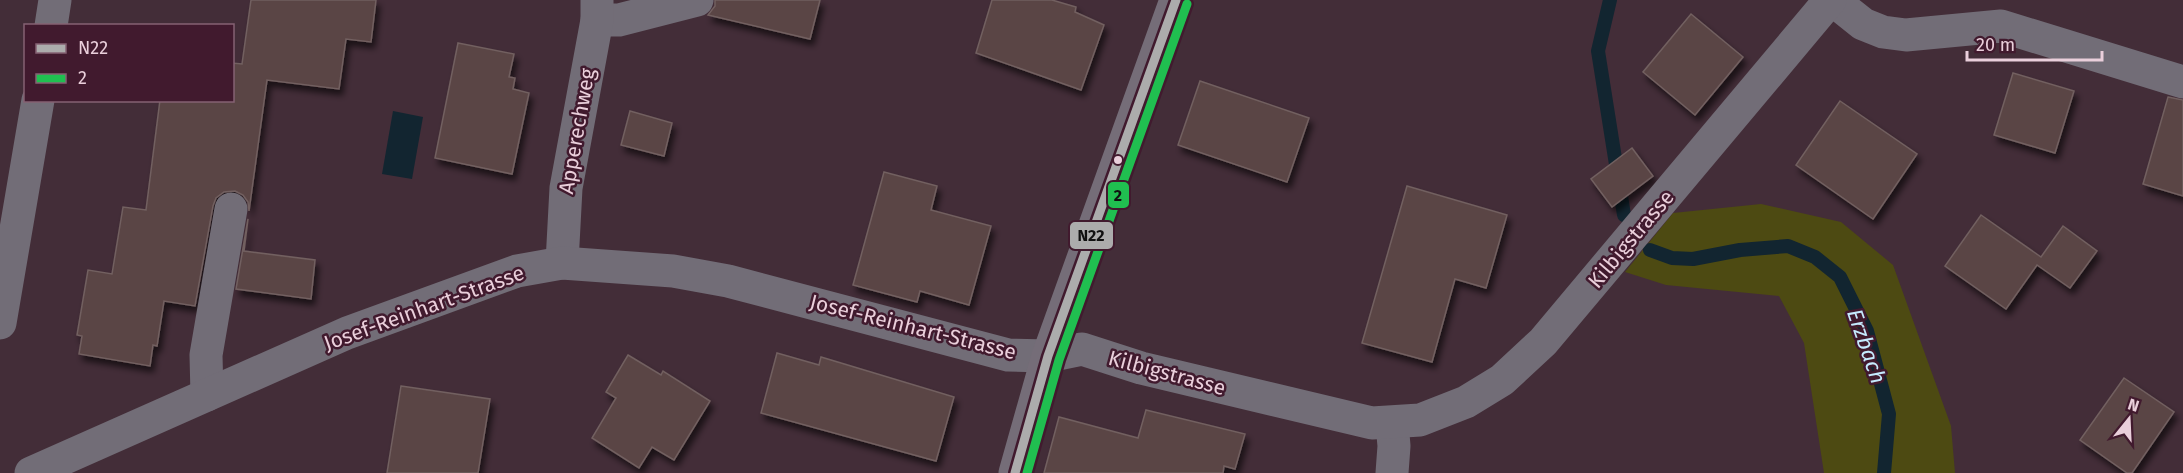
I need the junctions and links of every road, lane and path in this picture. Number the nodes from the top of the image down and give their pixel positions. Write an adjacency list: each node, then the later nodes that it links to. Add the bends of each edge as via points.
1 (55, 0): 6 (street)
2 (697, 0): 5 (street, via 619,20)
3 (1176, 0): 12 (main road)
4 (1831, 0): 7 (street, via 1863,24 1883,32 1906,35 2001,26); 14 (street, Kilbigstrasse, via 1543,342 1502,380 1466,402 1420,420)
5 (597, 10): 10 (street, Apperechweg, via 566,188)
6 (51, 24)
7 (2183, 82)
8 (38, 102): 11 (street)
9 (231, 209): 13 (street, via 206,355)
10 (562, 263): 12 (street, Josef-Reinhart-Strasse, via 684,273 809,300 1008,355); 13 (street, Josef-Reinhart-Strasse, via 517,271 458,291 347,333)
11 (0, 323)
12 (1048, 356): 14 (street, Kilbigstrasse, via 1082,349 1141,368 1340,417); 16 (main road)
13 (207, 395): 15 (street, Josef-Reinhart-Strasse)
14 (1392, 423): 17 (street)
15 (31, 473)
16 (1015, 473)
17 (1392, 473)

